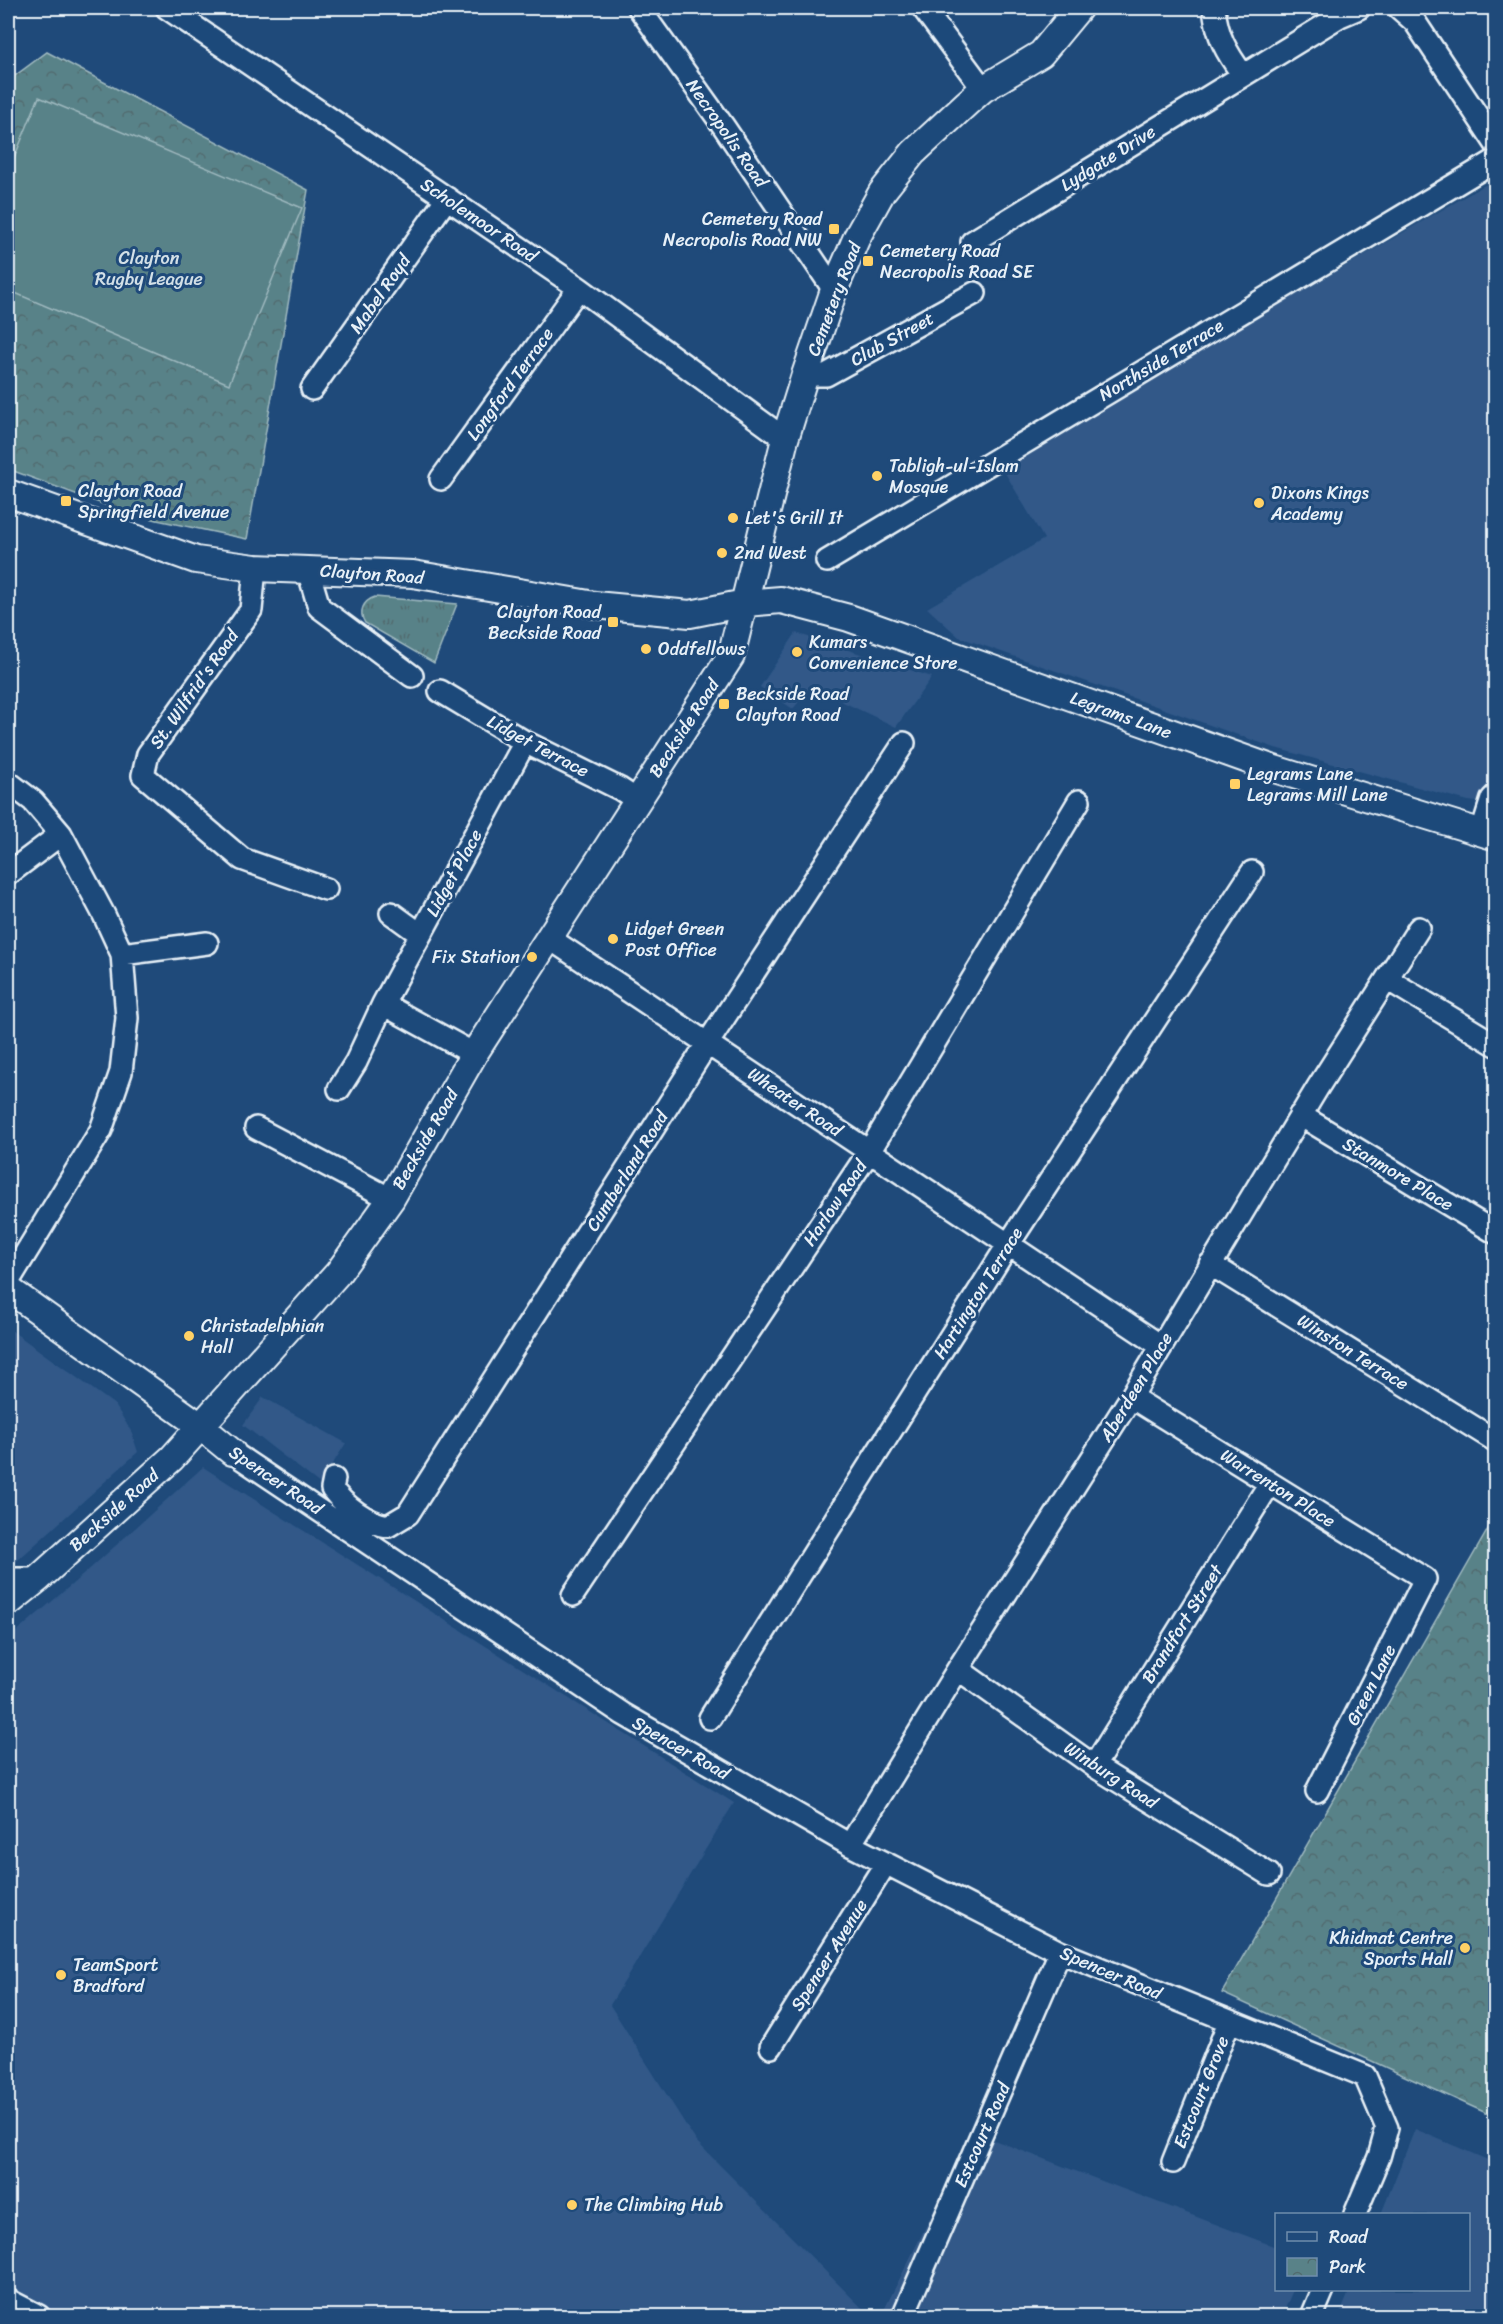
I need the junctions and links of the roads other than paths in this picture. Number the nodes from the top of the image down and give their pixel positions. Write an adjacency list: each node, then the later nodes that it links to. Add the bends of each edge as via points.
1 (167, 8): 12 (street, Scholemoor Road)
2 (639, 8): 15 (street, Necropolis Road)
3 (923, 8): 9 (street)
4 (1079, 8): 9 (street, Cemetery Road, via 1041,54)
5 (1214, 8): 8 (street, via 1216,28)
6 (1359, 8): 8 (street, Lydgate Drive)
7 (1399, 8): 10 (street, via 1415,22)
8 (1243, 75): 13 (street, Lydgate Drive)
9 (983, 89): 15 (street, Cemetery Road, via 913,153 882,192)
10 (1496, 144)
11 (1496, 160): 22 (street, Northside Terrace)
12 (447, 198): 14 (street, Scholemoor Road); 18 (street, Mabel Royd)
13 (972, 242)
14 (579, 288): 19 (street, Scholemoor Road); 20 (street, Longford Terrace)
15 (834, 290): 17 (street, Cemetery Road)
16 (975, 293): 17 (street, Club Street, via 826,375)
17 (805, 375): 19 (street, Cemetery Road)
18 (312, 389)
19 (785, 439): 25 (street, Cemetery Road)
20 (441, 479)
21 (8, 494): 23 (street, Clayton Road, via 196,560)
22 (827, 561)
23 (255, 568): 24 (street, Clayton Road); 38 (street, St. Wilfrid's Road, via 251,610 148,754 143,775 242,859)
24 (308, 570): 25 (street, Clayton Road, via 413,574 595,605 690,614); 26 (street, via 319,608)
25 (745, 603): 32 (street, Beckside Road, via 731,656); 35 (street, Legrams Lane, via 781,600 849,618 1271,768)
26 (412, 676)
27 (440, 691): 28 (street, Lidget Terrace)
28 (525, 742): 32 (street, Lidget Terrace); 41 (street, Lidget Place)
29 (904, 743): 47 (street, Cumberland Road)
30 (8, 782): 34 (street, via 33,801)
31 (1496, 795): 35 (street, via 1492,799)
32 (637, 800): 42 (street, Beckside Road)
33 (1079, 801): 53 (street, Harlow Road)
34 (61, 834): 37 (street); 44 (street)
35 (1489, 834)
36 (1252, 872): 56 (street, Hartington Terrace)
37 (8, 874)
38 (326, 889)
39 (391, 914): 41 (street)
40 (1419, 928): 45 (street, Aberdeen Place)
41 (420, 934): 46 (street, Lidget Place)
42 (549, 938): 47 (street, Wheater Road); 49 (street, Beckside Road)
43 (207, 943): 44 (street)
44 (122, 954): 58 (street, via 127,1018 121,1072 101,1130)
45 (1387, 979): 48 (street); 51 (street, Aberdeen Place)
46 (383, 1004): 49 (street); 50 (street, Lidget Place)
47 (707, 1044): 53 (street, Wheater Road); 65 (street, Cumberland Road, via 408,1514 388,1526 377,1525 337,1496 332,1489)
48 (1496, 1045)
49 (474, 1054): 54 (street, Beckside Road)
50 (339, 1089)
51 (1300, 1115): 55 (street, Stanmore Place); 57 (street, Aberdeen Place)
52 (256, 1128): 54 (street)
53 (869, 1152): 56 (street, Wheater Road); 70 (street, Harlow Road)
54 (391, 1199): 62 (street, Beckside Road, via 338,1273)
55 (1496, 1233)
56 (1008, 1245): 60 (street, Wheater Road); 73 (street, Hartington Terrace)
57 (1210, 1264): 60 (street, Aberdeen Place); 63 (street, Winston Terrace)
58 (8, 1282)
59 (8, 1289): 62 (street, Spencer Road)
60 (1161, 1346): 61 (street, Aberdeen Place)
61 (1131, 1397): 66 (street, Warrenton Place); 72 (street, Aberdeen Place)
62 (199, 1425): 64 (street, Spencer Road); 68 (street, Beckside Road, via 172,1458)
63 (1496, 1441)
64 (232, 1452): 76 (street, Spencer Road, via 623,1714)
65 (334, 1479)
66 (1269, 1483): 69 (street, Warrenton Place); 74 (street, Brandfort Street)
67 (8, 1579): 68 (street)
68 (38, 1579): 71 (street, Beckside Road)
69 (1425, 1579): 75 (street, Green Lane)
70 (573, 1595)
71 (8, 1602)
72 (957, 1669): 74 (street, Winburg Road); 76 (street, Aberdeen Place)
73 (710, 1718)
74 (1094, 1766): 78 (street, Winburg Road)
75 (1317, 1791)
76 (850, 1845): 77 (street, Spencer Road)
77 (886, 1863): 79 (street, Spencer Road); 81 (street, Spencer Avenue)
78 (1269, 1874)
79 (1060, 1952): 80 (street, Spencer Road); 87 (street, Estcourt Road)
80 (1229, 2022): 82 (street, Estcourt Grove); 83 (street, Spencer Road, via 1365,2076 1387,2128)
81 (771, 2047)
82 (1173, 2162)
83 (1355, 2213)
84 (1322, 2291): 88 (street)
85 (8, 2300): 86 (street)
86 (39, 2316)
87 (903, 2316)
88 (1312, 2316)

